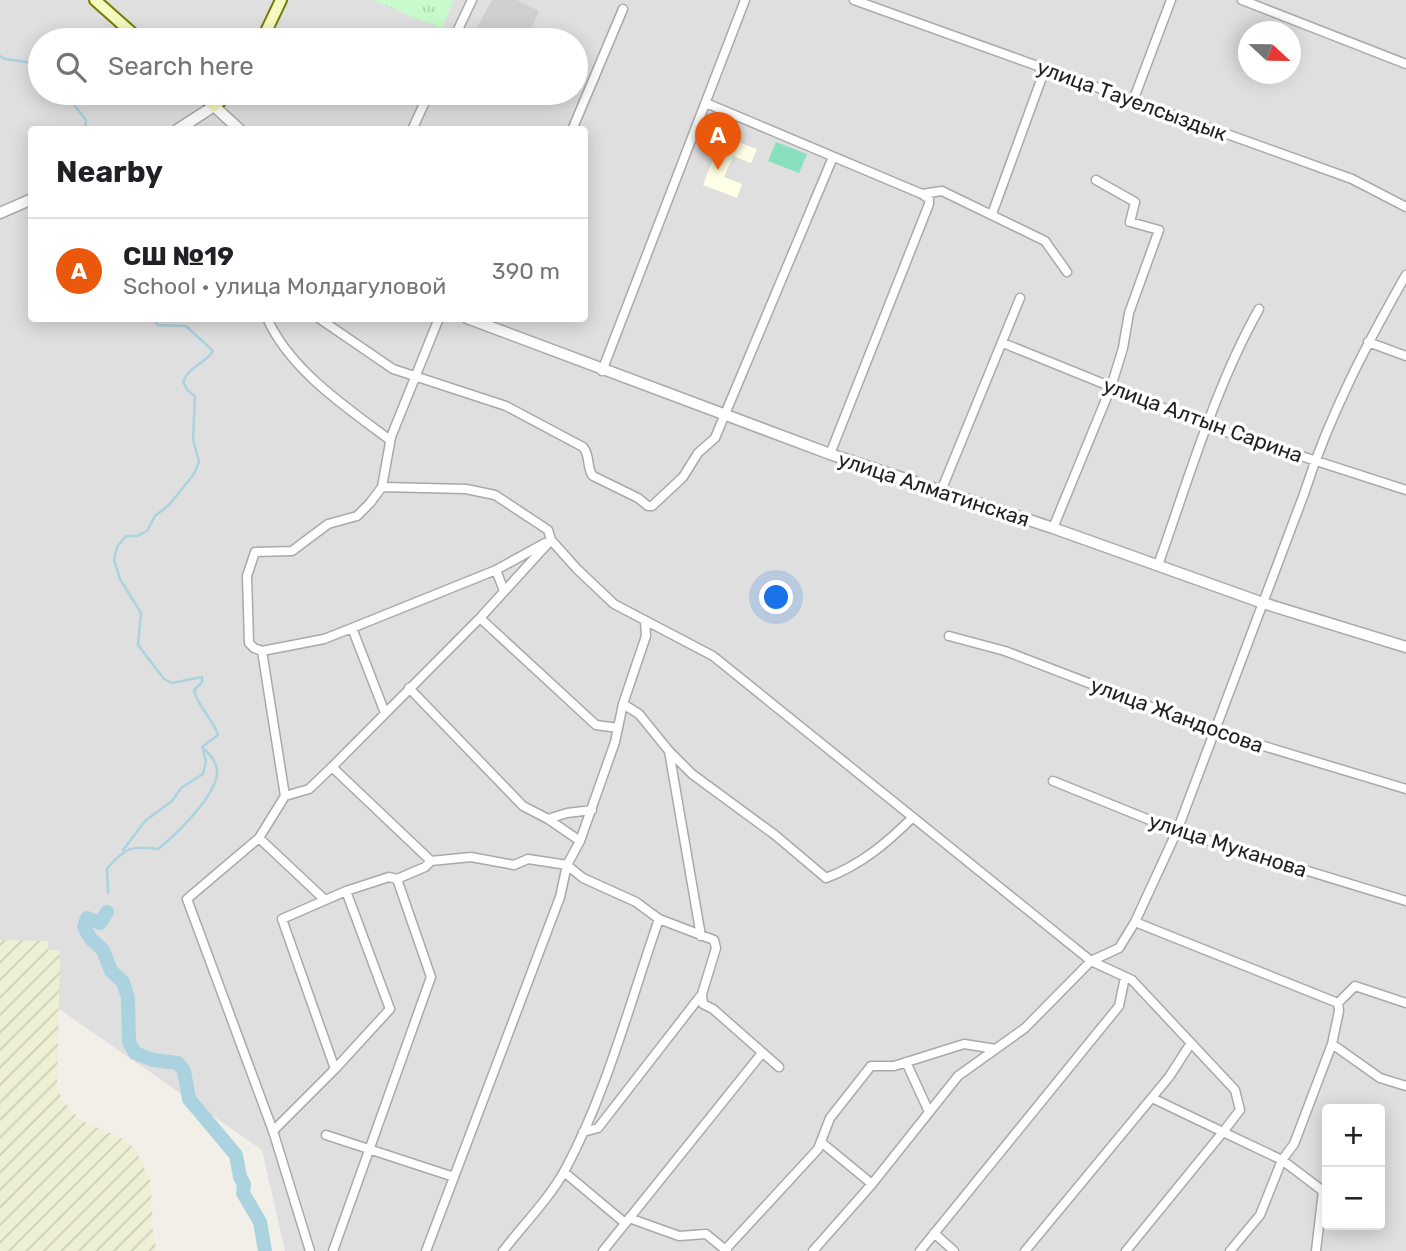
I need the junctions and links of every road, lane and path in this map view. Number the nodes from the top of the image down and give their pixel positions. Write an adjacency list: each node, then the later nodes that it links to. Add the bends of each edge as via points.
1 (95, 0): 9 (main road)
2 (281, 0): 10 (main road)
3 (472, 0): 11 (street)
4 (745, 0): 16 (street)
5 (854, 0): 13 (street, улица Тауелсыздык)
6 (1171, 0): 15 (street)
7 (1242, 0): 12 (street)
8 (623, 9): 14 (street)
9 (126, 28)
10 (268, 28)
11 (459, 28)
12 (1406, 64)
13 (1045, 69): 15 (street, улица Тауелсыздык); 30 (street)
14 (588, 92)
15 (1133, 101): 28 (street, улица Тауелсыздык, via 1352,179)
16 (706, 103): 24 (street); 42 (street)
17 (423, 105): 22 (street)
18 (583, 105): 23 (street)
19 (214, 106): 20 (street); 21 (street)
20 (183, 126)
21 (236, 126)
22 (414, 126)
23 (574, 126)
24 (833, 157): 26 (street); 45 (street)
25 (1096, 180): 44 (street, via 1135,202 1130,222 1159,230 1129,313)
26 (922, 194): 30 (street, via 942,191); 48 (street, via 929,204)
27 (28, 201): 29 (street)
28 (1406, 207)
29 (0, 214)
30 (992, 214): 31 (street, via 1045,241)
31 (1067, 272)
32 (1406, 275): 39 (street)
33 (1020, 299): 40 (street)
34 (1259, 309): 46 (street)
35 (269, 322): 47 (street, via 274,335 318,387)
36 (324, 322): 43 (street, via 393,369)
37 (437, 322): 43 (street)
38 (491, 323): 42 (street, улица Алматинская)
39 (1368, 342): 41 (street); 49 (street)
40 (1003, 343): 44 (street, улица Алтын Сарина); 52 (street)
41 (1406, 356)
42 (602, 371): 45 (street, улица Алматинская)
43 (415, 377): 45 (street, via 506,407 583,447 593,476 648,506 683,477 698,453 715,438); 47 (street)
44 (1111, 387): 46 (street, улица Алтын Сарина); 53 (street)
45 (724, 415): 48 (street, улица Алматинская)
46 (1208, 426): 49 (street, улица Алтын Сарина); 55 (street)
47 (390, 440): 50 (street)
48 (830, 454): 52 (street, улица Алматинская)
49 (1315, 461): 51 (street, улица Алтын Сарина); 58 (street)
50 (382, 487): 54 (street, via 466,489 495,495 548,530); 64 (street, via 357,516 328,524 292,551 256,552 247,576 249,643)
51 (1406, 490)
52 (941, 491): 53 (street, улица Алматинская)
53 (1053, 528): 55 (street, улица Алматинская)
54 (551, 540): 56 (street); 57 (street); 60 (street, via 614,604)
55 (1158, 565): 58 (street, улица Алматинская)
56 (496, 570): 57 (street); 61 (street)
57 (504, 591): 59 (street)
58 (1263, 603): 63 (street, улица Алматинская); 69 (street)
59 (480, 618): 65 (street); 68 (street, via 591,722 601,728)
60 (645, 621): 66 (street, via 646,636); 76 (street, via 713,656)
61 (352, 628): 64 (street, via 324,639); 67 (street)
62 (949, 636): 69 (street, улица Жандосова, via 1005,651)
63 (1406, 647)
64 (262, 651): 74 (street)
65 (410, 688): 67 (street); 77 (street, via 523,806)
66 (623, 704): 68 (street); 70 (street, via 639,714)
67 (385, 713): 71 (street)
68 (618, 728): 75 (street)
69 (1214, 732): 73 (street, улица Жандосова); 78 (street)
70 (669, 751): 76 (street, via 692,774 827,878 864,859); 89 (street)
71 (332, 767): 74 (street, via 309,789); 81 (street)
72 (1053, 781): 78 (street, улица Муканова)
73 (1406, 789)
74 (285, 796): 79 (street)
75 (592, 810): 77 (street); 80 (street)
76 (914, 817): 90 (street)
77 (548, 818): 80 (street)
78 (1177, 831): 86 (street, улица Муканова); 88 (street)
79 (259, 838): 85 (street); 105 (street, via 187,899)
80 (580, 841): 82 (street)
81 (431, 861): 82 (street, via 471,857 514,865 528,859); 83 (street)
82 (567, 866): 87 (street); 113 (street, via 560,897)
83 (397, 879): 84 (street, via 389,877); 110 (street, via 431,977)
84 (346, 891): 85 (street); 101 (street, via 390,1009)
85 (325, 900): 101 (street, via 286,916 282,923)
86 (1406, 901)
87 (659, 919): 89 (street); 106 (street)
88 (1135, 922): 90 (street, via 1119,948); 93 (street)
89 (701, 936): 92 (street, via 714,940 716,948)
90 (1090, 961): 91 (street); 97 (street, via 1025,1028)
91 (1125, 977): 95 (street); 116 (street, via 1119,1006)
92 (702, 994): 98 (street, via 703,1004); 106 (street, via 598,1128)
93 (1338, 1003): 94 (street, via 1355,986); 96 (street)
94 (1406, 1003)
95 (1191, 1043): 103 (street); 107 (street, via 1235,1090 1240,1110)
96 (1332, 1044): 102 (street, via 1380,1078); 111 (street, via 1294,1143)
97 (996, 1049): 99 (street, via 964,1044); 104 (street, via 958,1076)
98 (762, 1053): 100 (street); 115 (street)
99 (906, 1062): 104 (street); 109 (street, via 871,1066 830,1118)
100 (779, 1067)
101 (335, 1069): 105 (street)
102 (1406, 1086)
103 (1152, 1098): 107 (street); 126 (street)
104 (929, 1112): 114 (street)
105 (273, 1131): 117 (street)
106 (583, 1132): 112 (street)
107 (1223, 1132): 111 (street); 127 (street)
108 (326, 1135): 110 (street)
109 (821, 1142): 114 (street); 122 (street)
110 (370, 1150): 113 (street); 118 (street)
111 (1282, 1160): 128 (street, via 1260,1215); 129 (street, via 1323,1191)
112 (564, 1172): 115 (street); 120 (street)
113 (454, 1177): 119 (street)
114 (872, 1184): 123 (street)
115 (627, 1221): 121 (street); 122 (street, via 679,1236 706,1234)
116 (934, 1233): 124 (street); 125 (street)
117 (310, 1251)
118 (333, 1251)
119 (426, 1251)
120 (503, 1251)
121 (603, 1251)
122 (725, 1251)
123 (813, 1251)
124 (920, 1251)
125 (954, 1251)
126 (1026, 1251)
127 (1126, 1251)
128 (1230, 1251)
129 (1316, 1251)

